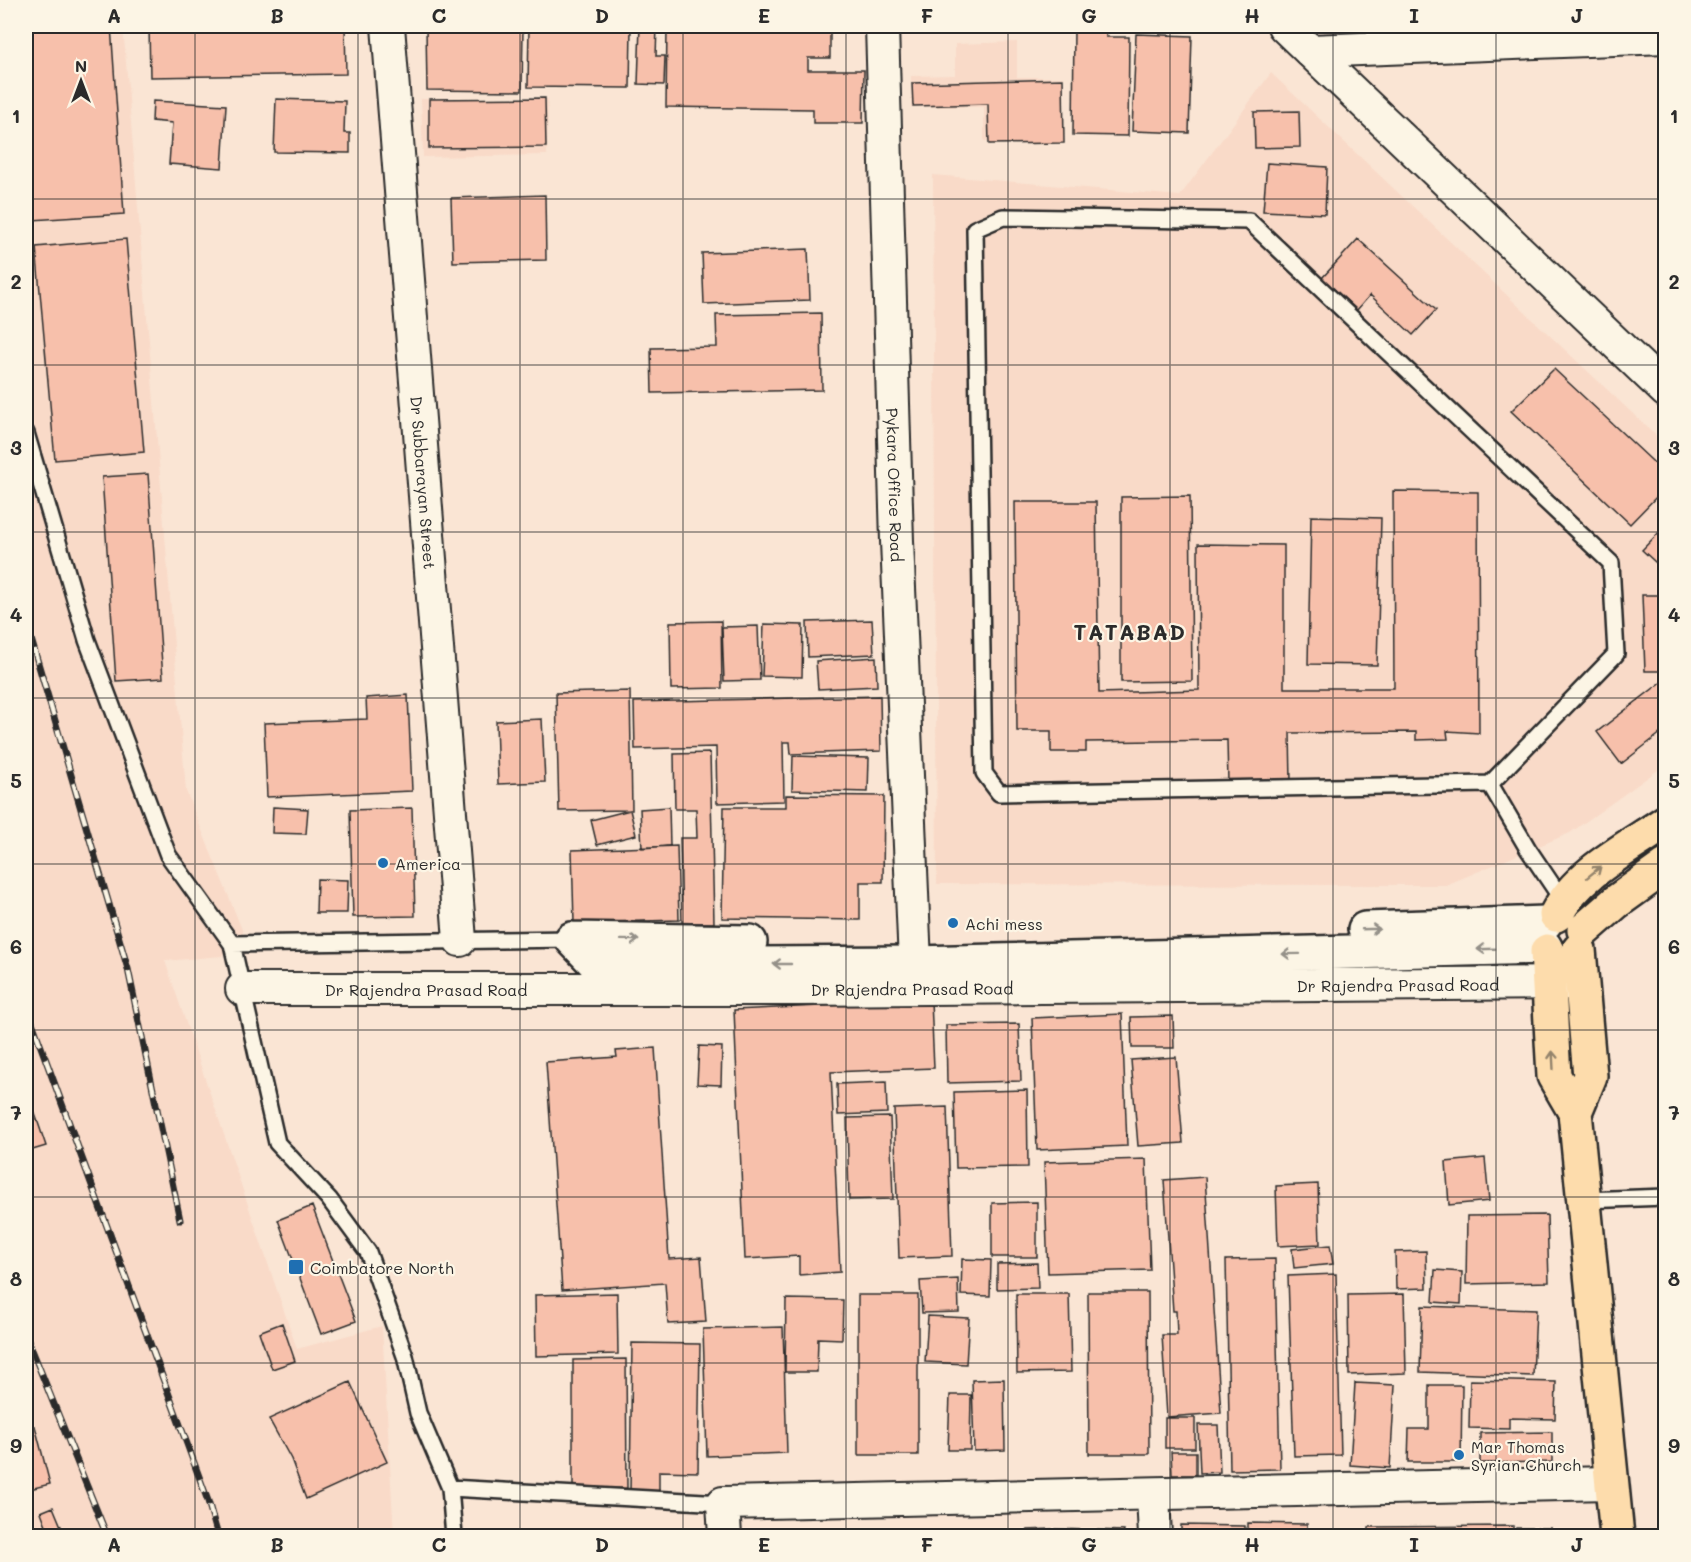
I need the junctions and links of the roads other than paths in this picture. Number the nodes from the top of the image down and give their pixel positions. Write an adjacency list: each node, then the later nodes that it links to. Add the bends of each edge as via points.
1 (388, 26): 13 (street, Dr Subbarayan Street)
2 (882, 26): 15 (street, Pykara Office Road, via 897,541)
3 (1284, 26): 5 (street)
4 (1665, 37): 5 (street)
5 (1310, 51): 6 (street)
6 (1665, 391)
7 (26, 433): 14 (lane, via 87,639 168,855)
8 (1490, 784): 8 (lane, via 999,793 984,773 975,229 1003,217 1249,221 1611,563 1616,654); 11 (lane, via 1528,849)
9 (1665, 822): 11 (main road, one-way to 9, via 1592,872)
10 (1665, 866): 11 (main road, via 1616,902)
11 (1560, 931): 15 (street, via 1337,942); 16 (main road); 17 (main road)
12 (572, 939): 13 (lane); 15 (street)
13 (460, 940): 14 (lane)
14 (232, 944): 18 (lane)
15 (916, 954)
16 (1582, 982): 17 (street, Dr Rajendra Prasad Road); 19 (main road, via 1590,1076)
17 (1548, 983): 18 (street, Dr Rajendra Prasad Road); 19 (main road, one-way to 17, via 1554,1076)
18 (243, 989): 23 (lane, via 277,1143 329,1199 368,1252 405,1356 418,1413)
19 (1575, 1112): 21 (main road)
20 (1665, 1197): 21 (lane)
21 (1584, 1200): 22 (main road)
22 (1611, 1482): 24 (street); 29 (main road)
23 (450, 1488): 25 (lane); 26 (lane)
24 (1153, 1495): 25 (street); 28 (street)
25 (723, 1503): 27 (street)
26 (454, 1536)
27 (725, 1536)
28 (1155, 1536)
29 (1617, 1536)

